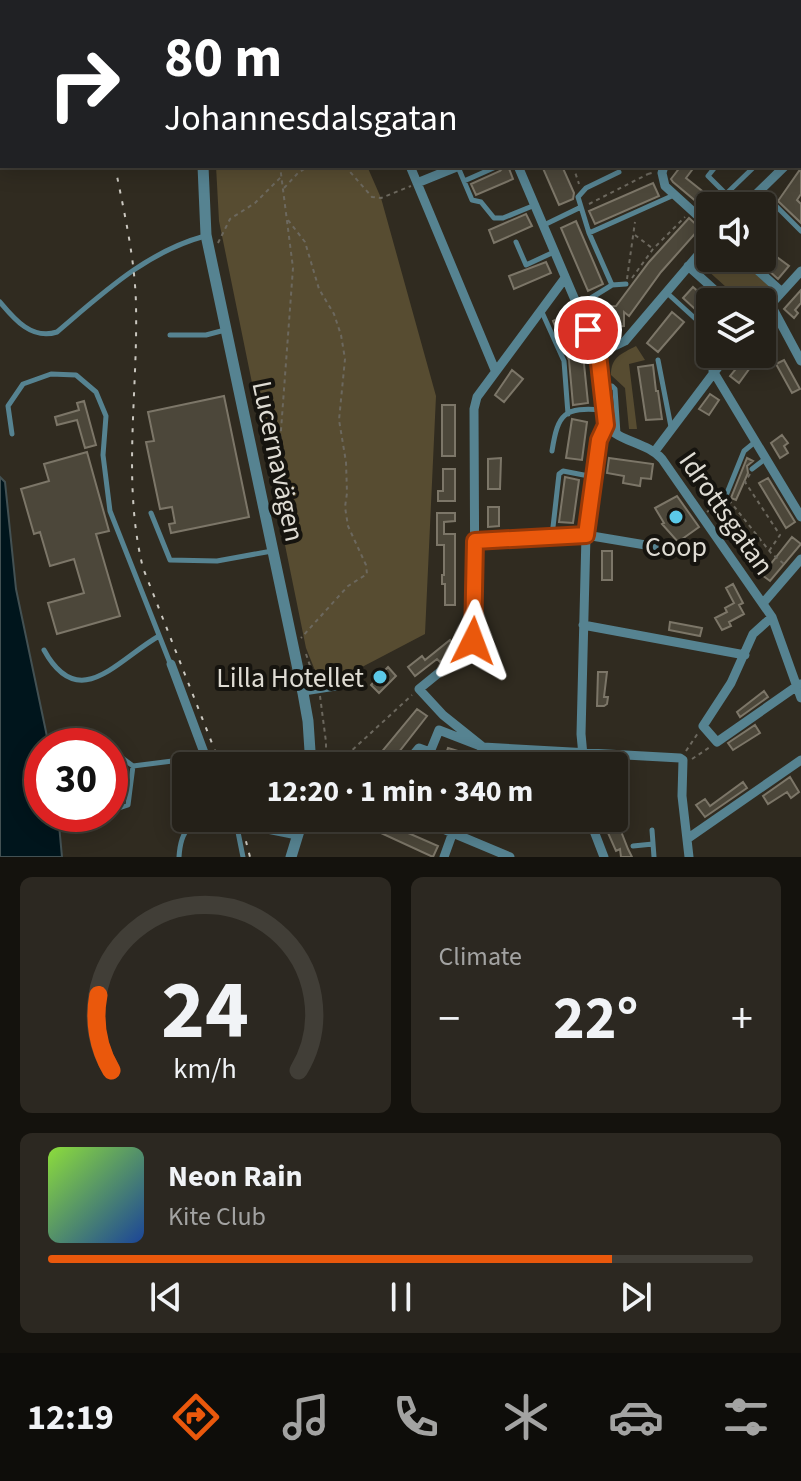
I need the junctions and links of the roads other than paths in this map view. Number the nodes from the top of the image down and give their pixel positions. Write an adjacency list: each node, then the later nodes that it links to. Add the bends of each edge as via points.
1 (203, 168): 25 (street, Lucernavägen)
2 (411, 168): 13 (street)
3 (453, 168): 13 (street)
4 (459, 168): 12 (lane)
5 (493, 168): 12 (lane)
6 (519, 168): 19 (street)
7 (714, 168): 15 (lane, via 708,176)
8 (753, 168): 16 (lane)
9 (783, 168): 14 (street)
10 (663, 170): 18 (street, via 665,186)
11 (619, 172): 20 (lane, via 586,188 578,197)
12 (464, 181): 19 (lane, via 472,200 481,202 494,218)
13 (417, 183): 50 (street)
14 (760, 190): 17 (street); 23 (lane)
15 (724, 192)
16 (728, 192)
17 (758, 192)
18 (675, 195): 21 (street); 24 (lane)
19 (535, 205): 22 (street)
20 (579, 208): 22 (lane); 24 (lane)
21 (696, 214)
22 (543, 225): 27 (street)
23 (801, 231)
24 (589, 233): 34 (lane)
25 (211, 234): 39 (lane, via 167,249 134,268 49,335 26,328); 44 (street, Lucernavägen)
26 (516, 242): 27 (lane, via 526,265)
27 (554, 252): 32 (street)
28 (696, 257): 29 (street)
29 (688, 266): 35 (street); 36 (street)
30 (801, 271): 37 (street)
31 (760, 272): 37 (street)
32 (565, 278): 40 (street); 41 (street)
33 (626, 284): 34 (lane)
34 (612, 285): 40 (lane)
35 (712, 288)
36 (666, 292): 43 (lane); 46 (street, via 625,341)
37 (782, 292): 38 (street)
38 (776, 299)
39 (0, 302)
40 (578, 306): 46 (street)
41 (541, 309): 50 (street); 54 (lane, via 564,361)
42 (776, 314): 48 (street)
43 (696, 319)
44 (226, 329): 45 (lane); 71 (street, Lucernavägen)
45 (170, 335)
46 (598, 354): 52 (street)
47 (658, 360): 56 (lane)
48 (801, 361)
49 (716, 368): 51 (street)
50 (495, 370): 70 (street, via 474,409)
51 (713, 371): 56 (street); 59 (street)
52 (601, 386): 53 (street); 58 (lane, via 615,389)
53 (603, 410): 54 (lane); 55 (street)
54 (568, 414): 60 (lane, via 557,423)
55 (606, 425): 58 (street, Idrottsgatan); 64 (street)
56 (671, 428): 61 (street)
57 (12, 434): 77 (lane, via 8,406 23,384 51,374 76,375 96,392 106,416 103,455 110,511)
58 (618, 435): 61 (street, Idrottsgatan)
59 (756, 442): 62 (street); 65 (lane, via 744,451)
60 (552, 451)
61 (655, 451): 74 (street, Idrottsgatan)
62 (766, 459): 63 (lane); 67 (street)
63 (752, 469)
64 (594, 477): 68 (street); 69 (lane, via 559,474)
65 (725, 498)
66 (151, 513): 71 (lane, via 170,560 217,561)
67 (801, 517)
68 (586, 535): 69 (street); 72 (street); 76 (street)
69 (552, 536): 70 (street)
70 (475, 541): 85 (street, via 473,641 419,689)
71 (273, 551): 83 (street, Lucernavägen)
72 (699, 554)
73 (801, 559): 74 (street)
74 (764, 602): 75 (street, Idrottsgatan)
75 (772, 617): 79 (street, via 753,634); 82 (street, Idrottsgatan)
76 (583, 625): 79 (street); 86 (street)
77 (159, 636): 78 (lane, via 100,677 83,680 69,679 54,668); 80 (lane)
78 (44, 650)
79 (745, 655): 82 (street, via 703,726 717,742)
80 (171, 664): 87 (street)
81 (361, 684): 83 (lane)
82 (799, 685): 84 (street, Idrottsgatan)
83 (303, 693): 88 (street, Lucernavägen)
84 (801, 698)
85 (483, 747): 86 (street); 90 (street, via 439,730); 91 (street)
86 (582, 751): 105 (street, via 683,760)
87 (204, 752)
88 (310, 752)
89 (416, 752): 90 (street)
90 (430, 752)
91 (481, 752)
92 (801, 760): 105 (street)
93 (128, 762): 95 (lane)
94 (172, 763): 95 (lane)
95 (133, 766): 96 (lane)
96 (128, 805)
97 (652, 830): 106 (lane)
98 (184, 832): 108 (lane)
99 (238, 832): 109 (lane)
100 (285, 832): 104 (street)
101 (298, 832): 104 (street)
102 (594, 832): 113 (street)
103 (453, 833): 111 (street); 112 (street)
104 (297, 835): 110 (street)
105 (687, 839): 115 (street)
106 (653, 844): 107 (lane); 114 (lane)
107 (633, 846)
108 (179, 857)
109 (243, 857)
110 (291, 857)
111 (444, 857)
112 (510, 857)
113 (604, 857)
114 (654, 857)
115 (689, 857)

